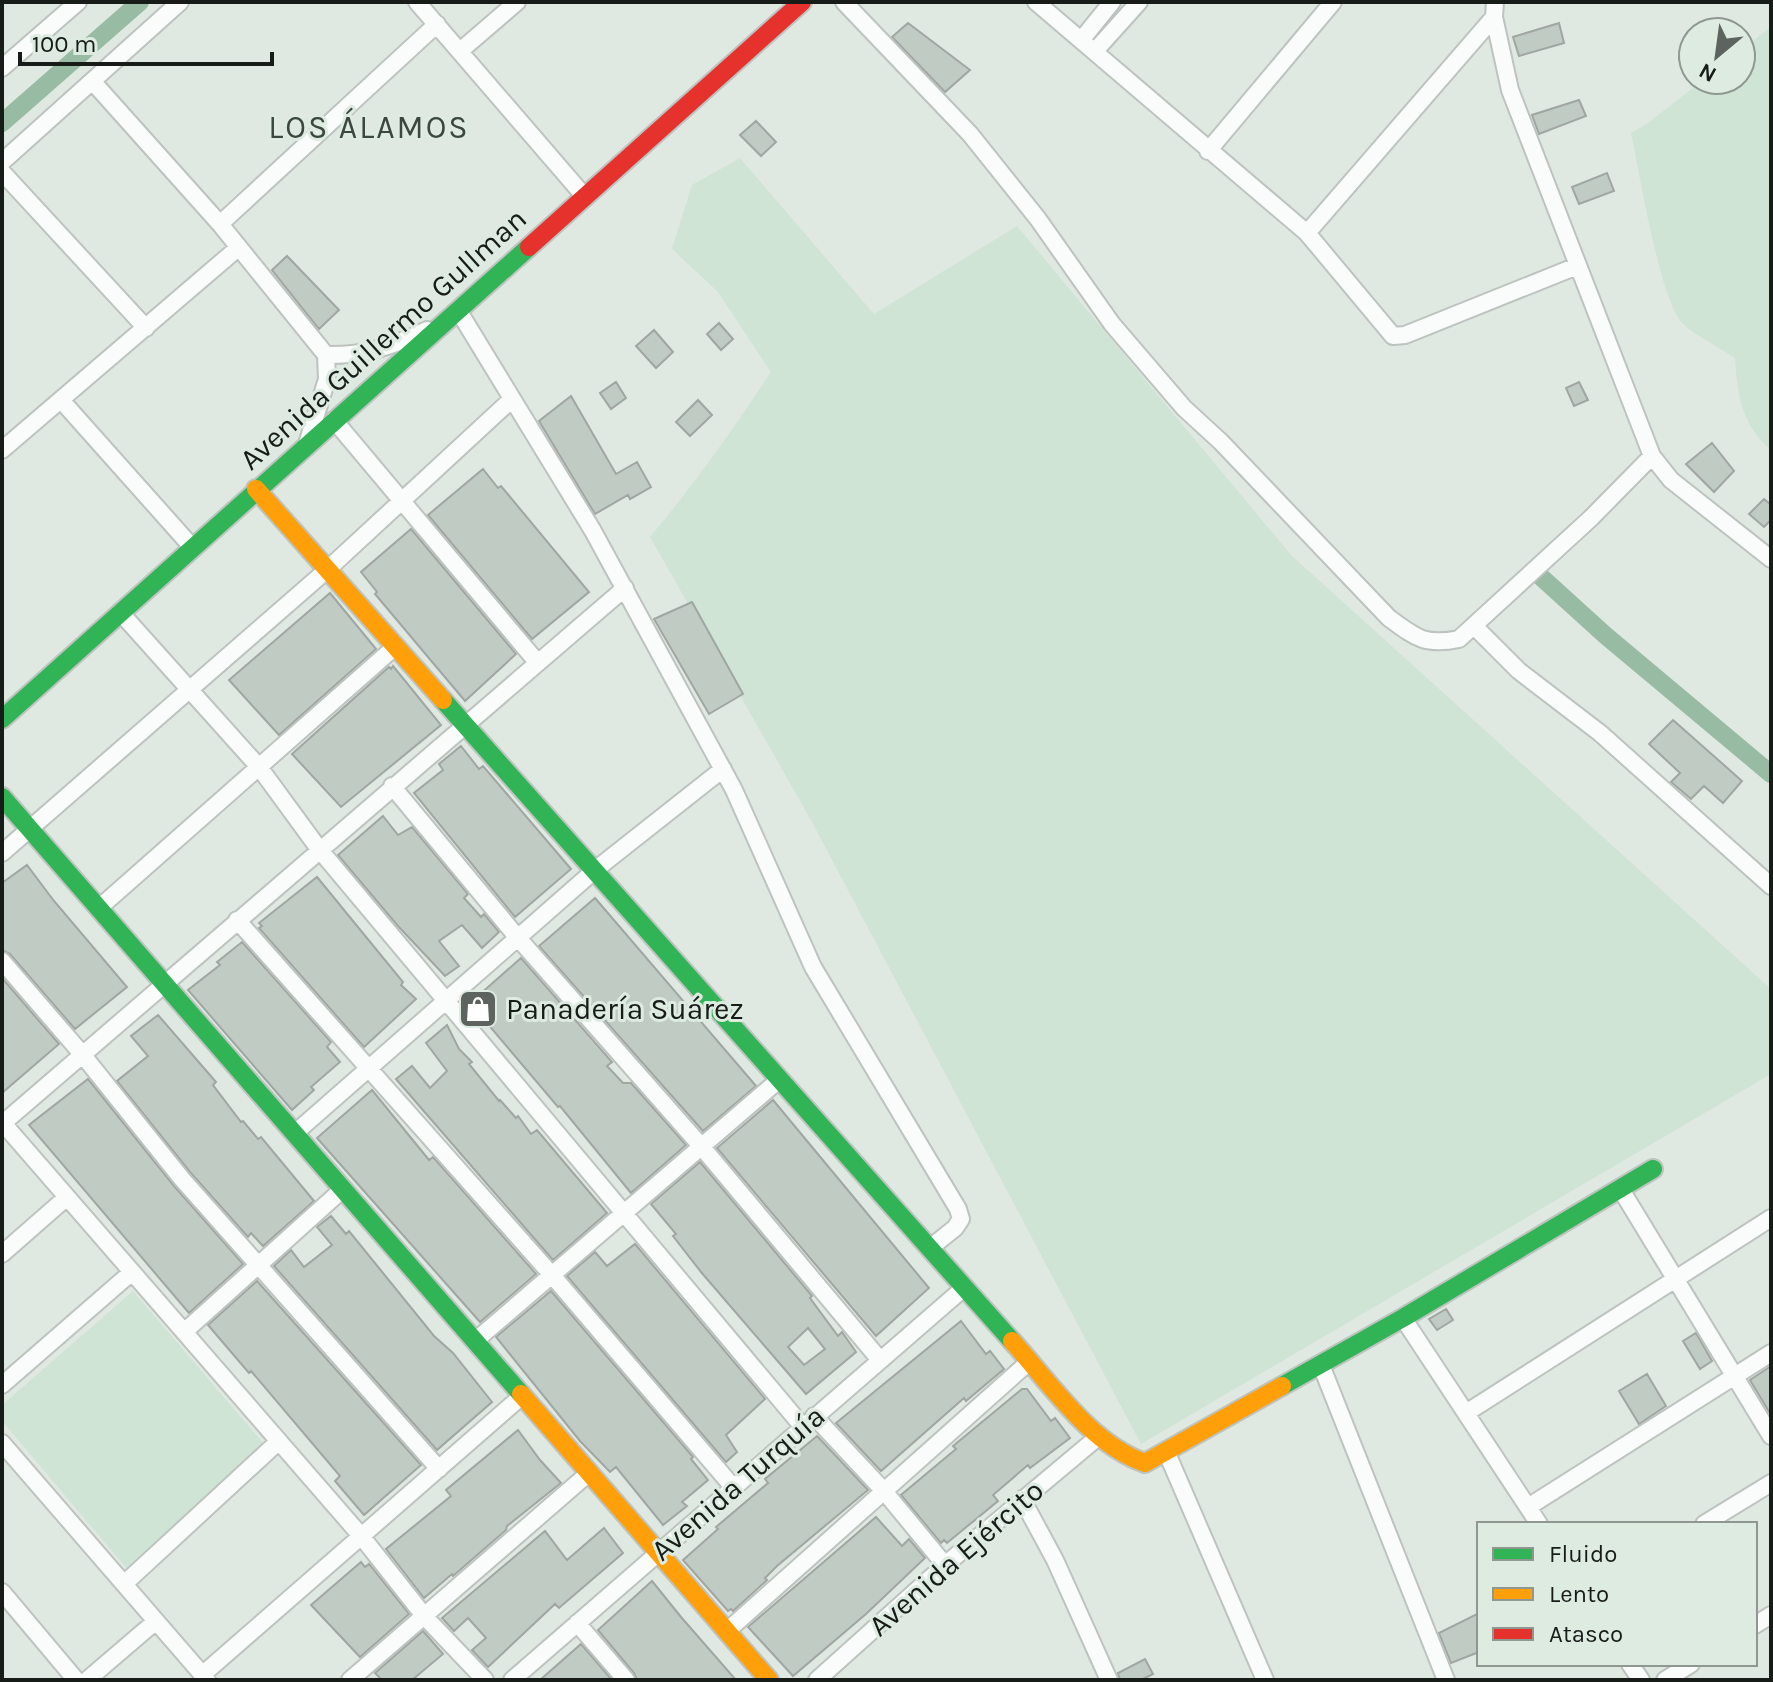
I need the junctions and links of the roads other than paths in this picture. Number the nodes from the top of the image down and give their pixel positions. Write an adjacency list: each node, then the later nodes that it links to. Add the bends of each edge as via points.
1 (78, 2): 16 (street)
2 (180, 2): 17 (street)
3 (417, 2): 12 (street)
4 (517, 2): 14 (street)
5 (802, 2): 21 (street, Avenida Guillermo Gullman)
6 (844, 2): 43 (street, via 970,134 1112,324 1184,408 1389,618 1416,639 1437,644 1459,639)
7 (1036, 2): 13 (street)
8 (1112, 2): 13 (street)
9 (1139, 2): 15 (street)
10 (1333, 2): 18 (street)
11 (1495, 10): 23 (street); 25 (street, via 1510,90)
12 (437, 24): 14 (street); 22 (street)
13 (1082, 39): 15 (street)
14 (460, 51): 21 (street)
15 (1095, 51): 18 (street)
16 (2, 68)
17 (93, 82): 19 (street); 22 (street)
18 (1208, 151): 23 (street)
19 (2, 162)
20 (2, 172): 28 (street)
21 (585, 197): 26 (street, Avenida Guillermo Gullman)
22 (220, 224): 24 (street)
23 (1307, 233): 25 (street, via 1393,336)
24 (238, 248): 28 (street); 29 (street)
25 (1577, 266): 35 (street)
26 (458, 310): 27 (street, Avenida Guillermo Gullman); 31 (street)
27 (443, 323): 29 (street, via 392,346); 32 (street, Avenida Guillermo Gullman)
28 (146, 328): 30 (street)
29 (326, 355): 33 (street, via 327,379)
30 (61, 400): 34 (street); 38 (street)
31 (511, 400): 37 (street); 41 (street)
32 (334, 420): 33 (street, Avenida Guillermo Gullman); 37 (street)
33 (307, 444): 36 (street, Avenida Guillermo Gullman)
34 (2, 450)
35 (1652, 456): 39 (street, via 1671,480); 43 (street)
36 (256, 489): 38 (street, Avenida Guillermo Gullman); 40 (street)
37 (402, 502): 40 (street); 45 (street)
38 (192, 547): 42 (street, Avenida Guillermo Gullman)
39 (1771, 559)
40 (328, 569): 44 (street); 46 (street)
41 (625, 588): 45 (street); 50 (street)
42 (120, 612): 46 (street); 47 (street, Avenida Guillermo Gullman)
43 (1474, 626): 57 (street, via 1519,671 1600,733)
44 (396, 646): 48 (street); 49 (street)
45 (537, 662): 48 (street)
46 (191, 689): 49 (street); 53 (street)
47 (3, 715)
48 (465, 724): 51 (street); 56 (street)
49 (259, 767): 54 (street); 58 (street)
50 (723, 769): 56 (street); 76 (street, via 813,967 958,1209 961,1219 955,1228)
51 (392, 786): 54 (street); 60 (street)
52 (2, 797): 53 (street)
53 (31, 829): 55 (street); 58 (street)
54 (319, 849): 59 (street); 63 (street)
55 (2, 853)
56 (595, 870): 60 (street); 66 (street)
57 (1771, 886)
58 (99, 908): 62 (street)
59 (237, 920): 62 (street); 65 (street)
60 (518, 938): 63 (street); 69 (street)
61 (2, 961): 64 (street)
62 (164, 983): 64 (street); 68 (street)
63 (446, 1000): 65 (street); 74 (street)
64 (82, 1054): 67 (street); 78 (street)
65 (369, 1068): 68 (street); 80 (street)
66 (780, 1079): 69 (street); 76 (street)
67 (2, 1123): 73 (street)
68 (295, 1133): 72 (street)
69 (701, 1146): 74 (street); 87 (street)
70 (1653, 1169): 71 (street)
71 (1620, 1188): 81 (street); 83 (street)
72 (343, 1189): 78 (street); 85 (street)
73 (67, 1197): 77 (street); 79 (street)
74 (623, 1212): 80 (street); 94 (street)
75 (1771, 1218): 81 (street)
76 (930, 1248): 82 (street)
77 (2, 1254)
78 (258, 1265): 84 (street); 100 (street)
79 (132, 1272): 84 (street); 91 (street)
80 (551, 1274): 85 (street); 103 (street)
81 (1676, 1279): 90 (street); 93 (street)
82 (965, 1287): 87 (street, Avenida Turquía); 88 (street)
83 (1403, 1318): 89 (street); 93 (street)
84 (184, 1332): 97 (street)
85 (475, 1341): 92 (street)
86 (1771, 1353): 90 (street)
87 (880, 1360): 94 (street, Avenida Turquía)
88 (1030, 1361): 96 (street); 104 (street)
89 (1321, 1365): 99 (street); 130 (street)
90 (1736, 1375): 95 (street); 106 (street)
91 (2, 1385)
92 (522, 1396): 100 (street); 101 (street)
93 (1466, 1413): 106 (street)
94 (809, 1422): 103 (street, Avenida Turquía); 104 (street)
95 (1771, 1436)
96 (1098, 1437): 99 (street, via 1145,1463); 105 (street, Avenida Ejército)
97 (279, 1441): 109 (street); 112 (street)
98 (2, 1443): 112 (street)
99 (1166, 1451): 129 (street)
100 (439, 1469): 109 (street)
101 (589, 1473): 110 (street); 114 (street)
102 (1771, 1483): 108 (street)
103 (733, 1487): 110 (street, Avenida Turquía)
104 (884, 1491): 111 (street); 117 (street)
105 (1022, 1499): 111 (street, Avenida Ejército); 128 (street)
106 (1528, 1507): 107 (street)
107 (1538, 1522)
108 (1707, 1522)
109 (362, 1537): 114 (street); 119 (street)
110 (659, 1553): 116 (street, Avenida Turquía); 117 (street)
111 (945, 1565): 127 (street, Avenida Ejército)
112 (124, 1584): 115 (street)
113 (2, 1592): 120 (street)
114 (425, 1617): 122 (street); 123 (street)
115 (156, 1621): 119 (street); 121 (street)
116 (577, 1623): 124 (street, Avenida Turquía); 125 (street)
117 (727, 1631): 126 (street)
118 (1688, 1666): 131 (street)
119 (205, 1677)
120 (76, 1680)
121 (87, 1680)
122 (350, 1680)
123 (485, 1680)
124 (512, 1680)
125 (626, 1680)
126 (769, 1680)
127 (817, 1680)
128 (1109, 1680)
129 (1265, 1680)
130 (1446, 1680)
131 (1665, 1680)

